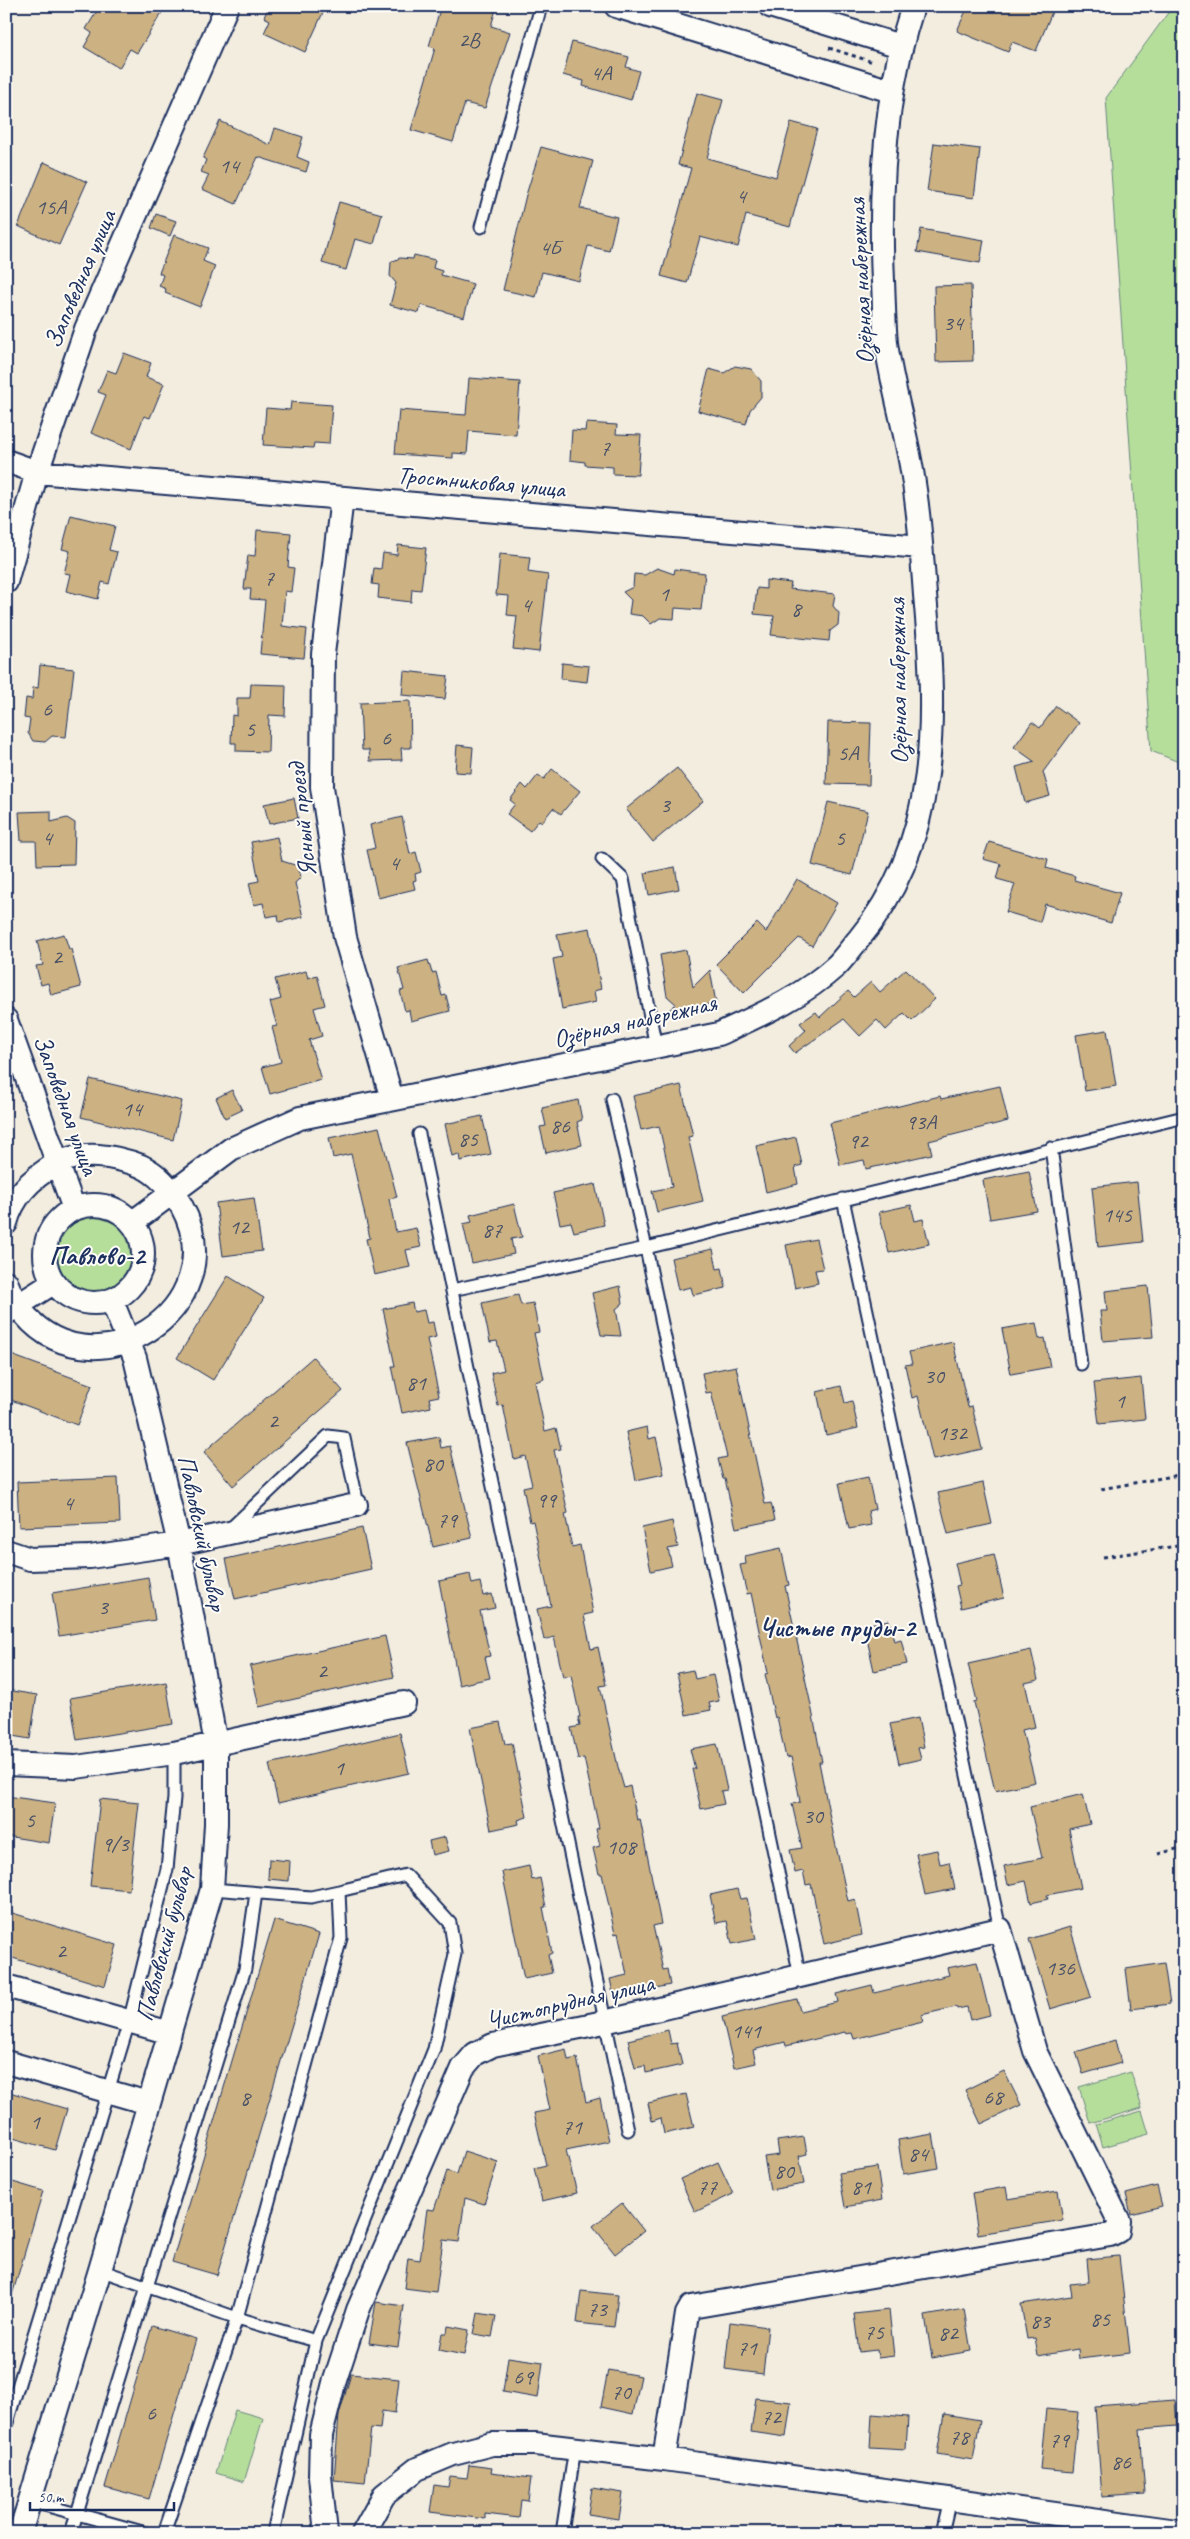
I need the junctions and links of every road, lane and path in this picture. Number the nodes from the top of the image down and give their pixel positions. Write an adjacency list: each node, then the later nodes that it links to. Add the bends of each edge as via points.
1 (227, 6): 10 (street, Заповедная улица, via 86,328)
2 (541, 6): 8 (lane)
3 (616, 6): 7 (street)
4 (770, 6): 6 (street)
5 (913, 6): 6 (street, Озёрная набережная)
6 (900, 46): 7 (street, Озёрная набережная)
7 (891, 91): 12 (street, Озёрная набережная, via 881,217 886,343 912,472)
8 (481, 227)
9 (6, 461): 10 (street, Тростниковая улица)
10 (37, 472): 11 (street, Тростниковая улица); 13 (street, Заповедная улица)
11 (342, 498): 12 (street, Тростниковая улица); 18 (street, Ясный проезд, via 324,654 322,787 345,937)
12 (921, 547): 16 (street, Озёрная набережная, via 928,632 931,739 921,815 904,867 875,920 836,966 786,1002 719,1034)
13 (6, 582)
14 (602, 859): 16 (lane, via 624,879)
15 (6, 1020): 22 (street, Заповедная улица)
16 (656, 1047): 18 (street, Озёрная набережная)
17 (612, 1099): 28 (lane)
18 (392, 1100): 23 (street, Озёрная набережная, via 300,1118 231,1149)
19 (1184, 1117): 21 (lane)
20 (419, 1134): 31 (lane)
21 (1051, 1148): 24 (lane); 35 (lane)
22 (58, 1163): 23 (street, via 89,1155 120,1158 149,1170); 25 (street, Заповедная улица); 27 (street, via 30,1182 10,1210)
23 (172, 1191): 26 (street, Озёрная набережная); 34 (street, via 187,1217 194,1247 190,1277 178,1304 158,1327)
24 (843, 1199): 28 (lane); 53 (lane)
25 (74, 1209): 26 (street, via 89,1205 105,1206); 30 (street, via 59,1219 49,1233 44,1250 46,1267)
26 (132, 1222): 32 (street, via 142,1239 144,1257 140,1276 128,1291)
27 (6, 1223)
28 (646, 1248): 31 (lane); 54 (lane)
29 (6, 1282): 33 (street)
30 (53, 1283): 32 (street, via 80,1302); 33 (street)
31 (452, 1290): 57 (lane)
32 (112, 1301): 34 (street, Павловский бульвар)
33 (12, 1310): 34 (street, via 57,1340 81,1347 107,1348)
34 (131, 1342): 40 (street, Павловский бульвар)
35 (1081, 1364)
36 (1184, 1474): 37 (path)
37 (1101, 1489)
38 (356, 1505): 39 (street); 39 (lane, via 344,1438 328,1436)
39 (226, 1533): 40 (street)
40 (179, 1544): 42 (street, via 90,1557 30,1559); 45 (street, Павловский бульвар)
41 (1184, 1545): 43 (path)
42 (6, 1551)
43 (1103, 1557)
44 (404, 1703): 45 (street)
45 (216, 1744): 46 (street); 50 (street, Павловский бульвар)
46 (174, 1753): 47 (street, via 76,1767); 56 (lane, via 174,1798 167,1869)
47 (6, 1764)
48 (1184, 1847): 49 (path)
49 (1158, 1854)
50 (212, 1889): 52 (lane); 58 (street, Павловский бульвар)
51 (339, 1891): 52 (lane, via 312,1898); 65 (lane, via 341,1938); 66 (lane, via 406,1875 450,1923 455,1954 434,2049)
52 (256, 1893): 64 (lane, via 245,1969)
53 (1000, 1929): 54 (street, Чистопрудная улица); 69 (street, via 1035,2051 1120,2222 1118,2231 1110,2235 691,2307 687,2314)
54 (800, 1976): 57 (street, Чистопрудная улица)
55 (6, 1986): 56 (street)
56 (129, 2022): 58 (street); 60 (lane)
57 (604, 2022): 62 (lane); 79 (street, Чистопрудная улица, via 493,2045 475,2054 463,2068 358,2310 334,2383 322,2435 320,2476)
58 (170, 2033): 61 (street, Павловский бульвар)
59 (6, 2062): 60 (street)
60 (106, 2091): 61 (street); 67 (lane)
61 (148, 2103): 63 (street, Павловский бульвар)
62 (628, 2130)
63 (100, 2270): 64 (lane); 71 (street, Павловский бульвар)
64 (146, 2286): 65 (lane); 72 (lane)
65 (237, 2318): 66 (lane); 77 (lane)
66 (316, 2341): 78 (lane)
67 (6, 2426)
68 (575, 2448): 69 (street); 80 (street, via 492,2444 453,2454 417,2469 384,2495); 81 (lane)
69 (664, 2459): 70 (street)
70 (950, 2499): 73 (street); 82 (lane)
71 (30, 2501): 72 (lane); 74 (street, Павловский бульвар)
72 (77, 2514): 75 (lane); 76 (lane)
73 (1184, 2532)
74 (20, 2533)
75 (71, 2533)
76 (146, 2533)
77 (164, 2533)
78 (272, 2533)
79 (326, 2533)
80 (363, 2533)
81 (562, 2533)
82 (942, 2533)

